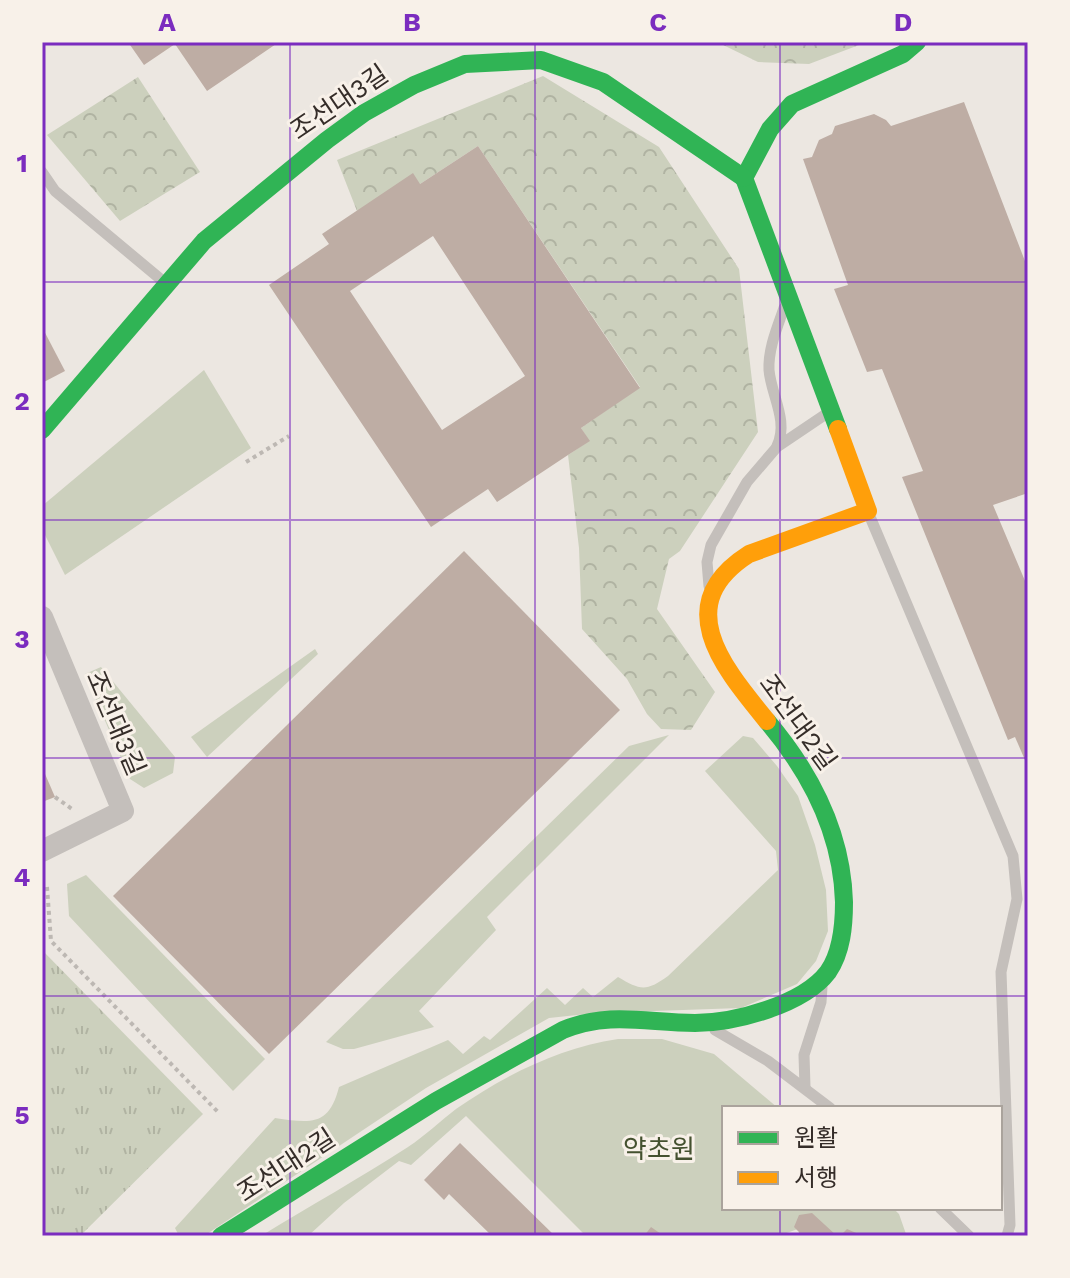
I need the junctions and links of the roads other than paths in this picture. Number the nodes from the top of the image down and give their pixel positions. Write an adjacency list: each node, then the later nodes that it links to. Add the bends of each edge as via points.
1 (917, 42): 3 (street, via 903,54 783,111)
2 (42, 172): 4 (lane, via 55,191)
3 (744, 178): 4 (street, 조선대3길, via 603,82 537,55 465,64 364,113 204,241); 5 (street)
4 (168, 285): 7 (street, 조선대3길)
5 (788, 296): 6 (street); 8 (lane, via 769,359 781,430)
6 (831, 411): 8 (lane); 9 (street)
7 (42, 430)
8 (777, 447): 10 (lane, via 747,482 711,545)
9 (868, 511): 10 (street, via 733,562 720,575); 13 (lane, via 1013,856)
10 (711, 598): 14 (street, 조선대2길, via 708,620 714,648 789,747 825,812 845,902 836,957)
11 (42, 617): 12 (street, 조선대3길, via 123,811)
12 (42, 851)
13 (1023, 897): 21 (lane, via 1001,972)
14 (823, 976): 15 (street, 조선대2길, via 792,999 767,1009); 16 (lane, via 821,1002 804,1055)
15 (697, 1023): 16 (lane, via 722,1032); 19 (street, 조선대2길, via 627,1017 576,1025 453,1089)
16 (805, 1087): 17 (lane)
17 (828, 1106)
18 (942, 1210): 20 (lane)
19 (221, 1236)
20 (969, 1236)
21 (1007, 1236)

